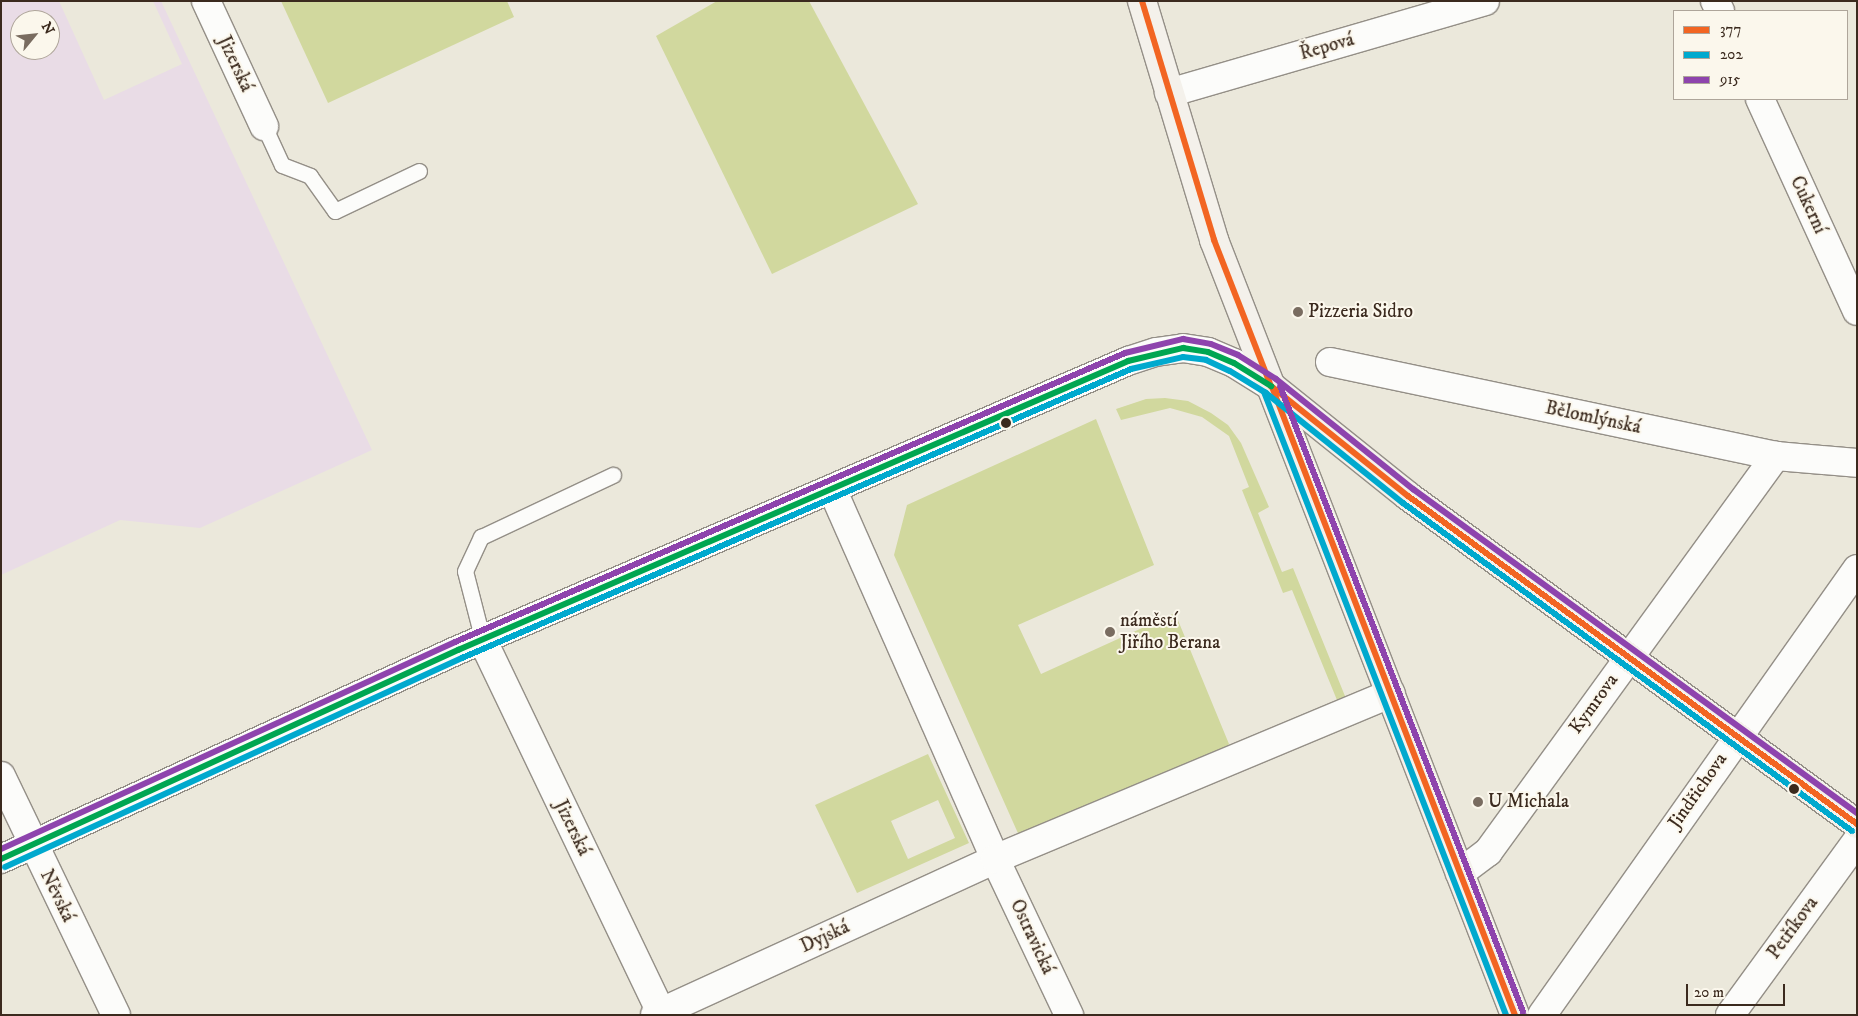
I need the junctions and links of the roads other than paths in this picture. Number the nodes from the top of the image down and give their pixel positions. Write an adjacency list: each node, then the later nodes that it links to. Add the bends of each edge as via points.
1 (206, 1): 6 (street, Jizerská)
2 (1142, 1): 4 (street)
3 (1485, 1): 4 (street, Řepová)
4 (1170, 93): 10 (street, via 1214,240)
5 (1760, 100): 8 (street, Cukerní)
6 (264, 126): 7 (lane, via 282,165 310,176 335,211)
7 (419, 171)
8 (1857, 311)
9 (1330, 362): 11 (street, Bělomlýnská)
10 (1271, 386): 14 (street, via 1234,363 1208,352 1183,348 1156,352); 17 (street, via 1408,496); 18 (street)
11 (1776, 456): 12 (street, Bělomlýnská); 17 (street, Kymrova)
12 (1857, 463)
13 (613, 474): 16 (lane, via 481,538 465,571)
14 (832, 489): 16 (street); 25 (street)
15 (1857, 569): 19 (street, Jindřichova)
16 (483, 641): 23 (street); 27 (street, Jizerská)
17 (1628, 656): 19 (street); 26 (street, Kymrova, via 1488,852)
18 (1391, 693): 25 (street); 26 (street)
19 (1737, 736): 21 (street); 31 (street, Jindřichova)
20 (1, 776): 23 (street, Něvská)
21 (1857, 824)
22 (1857, 842): 32 (street, Petříkova)
23 (32, 845): 24 (street); 28 (street, Něvská)
24 (1, 859)
25 (995, 859): 27 (street, Dyjská); 29 (street, Ostravická)
26 (1460, 873): 30 (street)
27 (659, 1014)
28 (116, 1015)
29 (1069, 1015)
30 (1515, 1015)
31 (1542, 1015)
32 (1730, 1015)

